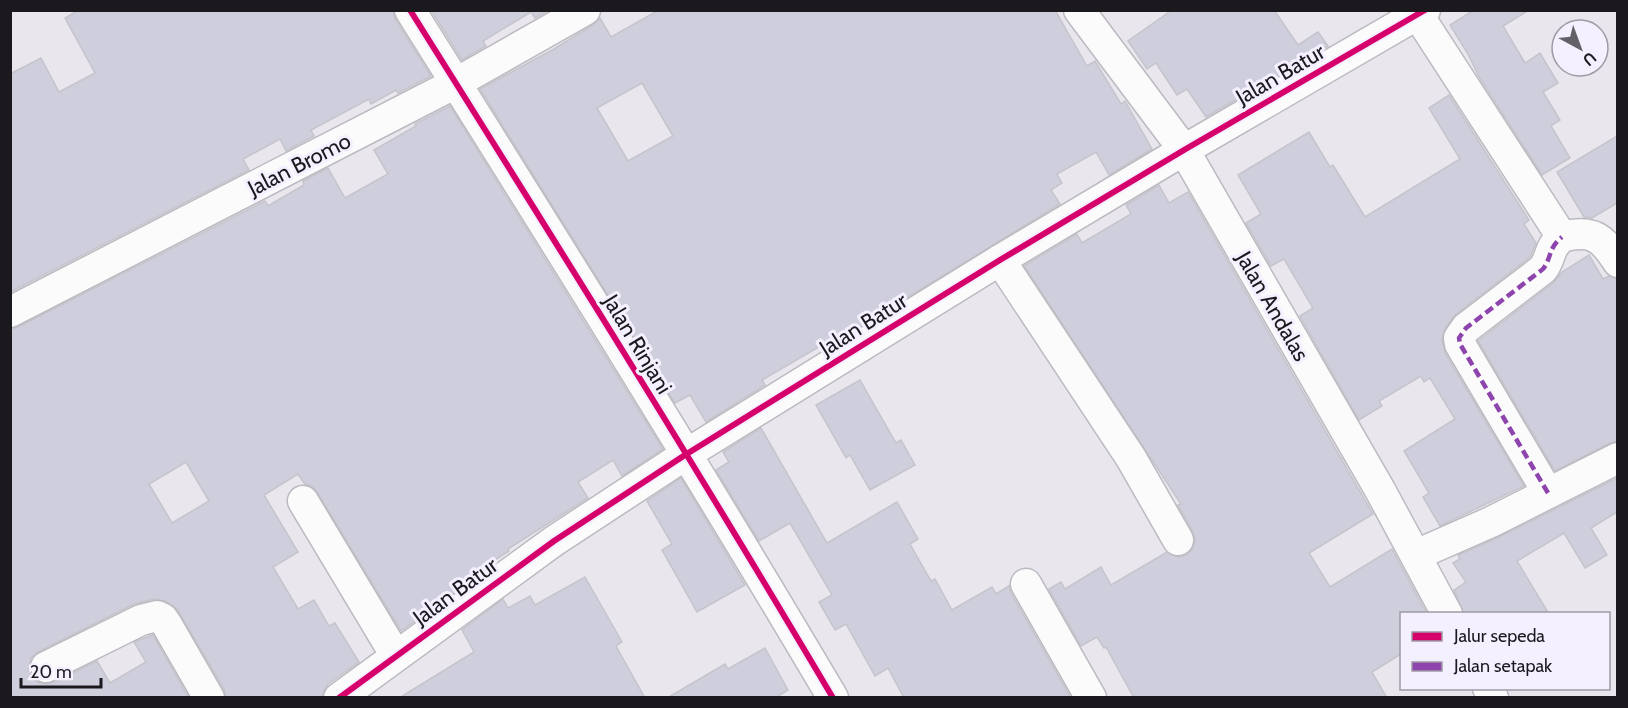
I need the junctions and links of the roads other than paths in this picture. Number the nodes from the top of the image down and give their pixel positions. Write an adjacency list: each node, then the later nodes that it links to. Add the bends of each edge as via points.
1 (410, 10): 5 (street, Jalan Rinjani)
2 (585, 10): 5 (street, Jalan Bromo)
3 (1079, 10): 6 (street, Jalan Andalas)
4 (1422, 13): 6 (street, Jalan Batur); 7 (street)
5 (456, 83): 10 (street, Jalan Bromo); 11 (street, Jalan Rinjani)
6 (1184, 150): 8 (street, Jalan Batur); 16 (street, Jalan Andalas)
7 (1562, 237): 9 (street, via 1597,237); 13 (street, via 1551,247 1544,269 1466,328 1459,338)
8 (1000, 260): 11 (street, Jalan Batur); 15 (street, via 1131,458)
9 (1617, 262)
10 (10, 312)
11 (685, 455): 19 (street, Jalan Batur, via 554,541); 23 (street, Jalan Rinjani)
12 (1617, 458): 13 (street)
13 (1548, 494): 16 (street)
14 (303, 501): 19 (street)
15 (1178, 540)
16 (1416, 555): 18 (street, Jalan Andalas)
17 (1026, 584): 24 (street)
18 (1446, 612)
19 (396, 656): 22 (street, Jalan Batur)
20 (46, 667): 21 (street, via 141,620 157,616 167,625)
21 (209, 698)
22 (339, 698)
23 (833, 698)
24 (1091, 698)

